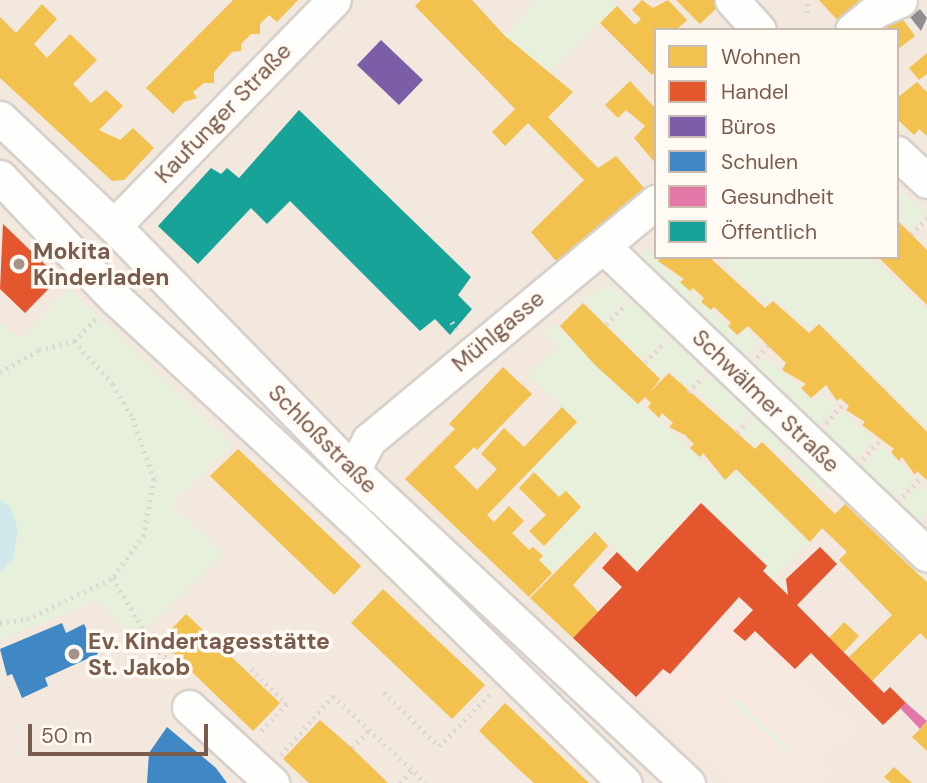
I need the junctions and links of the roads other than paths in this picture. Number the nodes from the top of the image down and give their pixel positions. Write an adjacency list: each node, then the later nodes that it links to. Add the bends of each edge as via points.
1 (334, 0): 9 (street, Kaufunger Straße)
2 (900, 0): 3 (street, via 877,10)
3 (854, 28)
4 (0, 118): 9 (street, Schloßstraße)
5 (899, 155): 7 (street)
6 (0, 177): 16 (street, Schloßstraße, via 115,298 354,519)
7 (927, 181)
8 (654, 204): 10 (street, Mühlgasse)
9 (114, 226): 11 (street, Schloßstraße)
10 (604, 247): 11 (street, Mühlgasse, via 589,254 369,440); 12 (street, Schwälmer Straße)
11 (353, 471): 14 (street, Schloßstraße)
12 (927, 555)
13 (189, 693): 15 (street)
14 (656, 767): 17 (street, Schloßstraße)
15 (274, 772)
16 (625, 783)
17 (688, 783)

